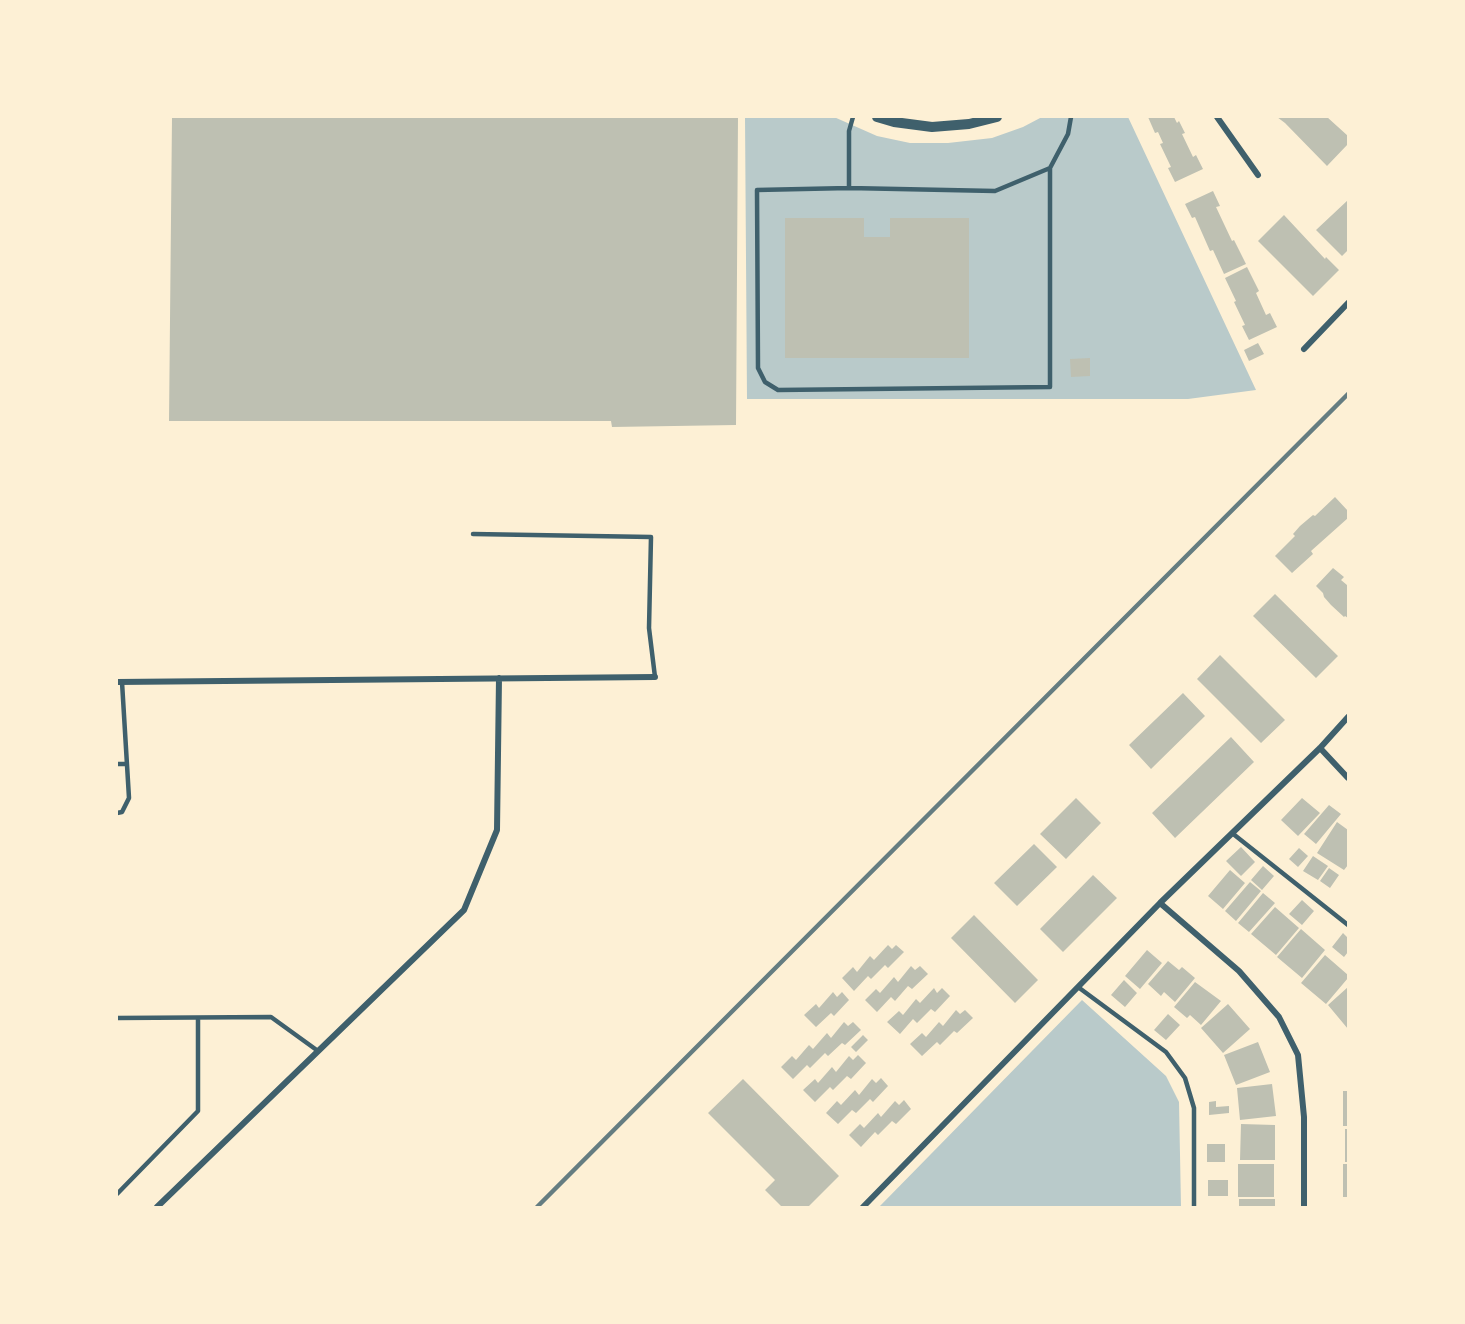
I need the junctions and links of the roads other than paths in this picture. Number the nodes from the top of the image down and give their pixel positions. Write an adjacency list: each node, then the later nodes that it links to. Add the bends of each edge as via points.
1 (853, 117): 8 (lane, via 849,131)
2 (877, 117): 3 (street, via 932,127)
3 (997, 117)
4 (1071, 117): 6 (lane, via 1068,134)
5 (1217, 117): 7 (street)
6 (1050, 168): 8 (lane, via 995,191); 8 (lane, via 1050,387 778,390 765,382 758,368 758,190)
7 (1258, 175)
8 (849, 188)
9 (1348, 303): 10 (street)
10 (1304, 349)
11 (473, 534): 12 (lane, via 651,537 649,628)
12 (655, 677): 13 (street)
13 (499, 678): 14 (street); 29 (street, via 497,830 464,910)
14 (120, 682): 16 (lane)
15 (1348, 717): 18 (street)
16 (126, 730): 17 (lane); 20 (lane)
17 (117, 731)
18 (1320, 748): 21 (street); 23 (street)
19 (117, 764): 20 (lane)
20 (127, 764): 22 (lane, via 129,798 122,812)
21 (1348, 778)
22 (117, 813)
23 (1232, 833): 24 (street); 25 (lane)
24 (1160, 903): 26 (street); 34 (street, via 1239,971 1279,1017 1298,1055 1304,1117)
25 (1348, 925)
26 (1078, 987): 32 (street); 33 (lane, via 1166,1052 1185,1078 1194,1108)
27 (117, 1018): 28 (lane)
28 (198, 1018): 29 (lane, via 271,1017); 30 (lane, via 198,1111)
29 (318, 1051): 31 (street)
30 (117, 1194)
31 (157, 1207)
32 (863, 1207)
33 (1194, 1207)
34 (1305, 1207)

